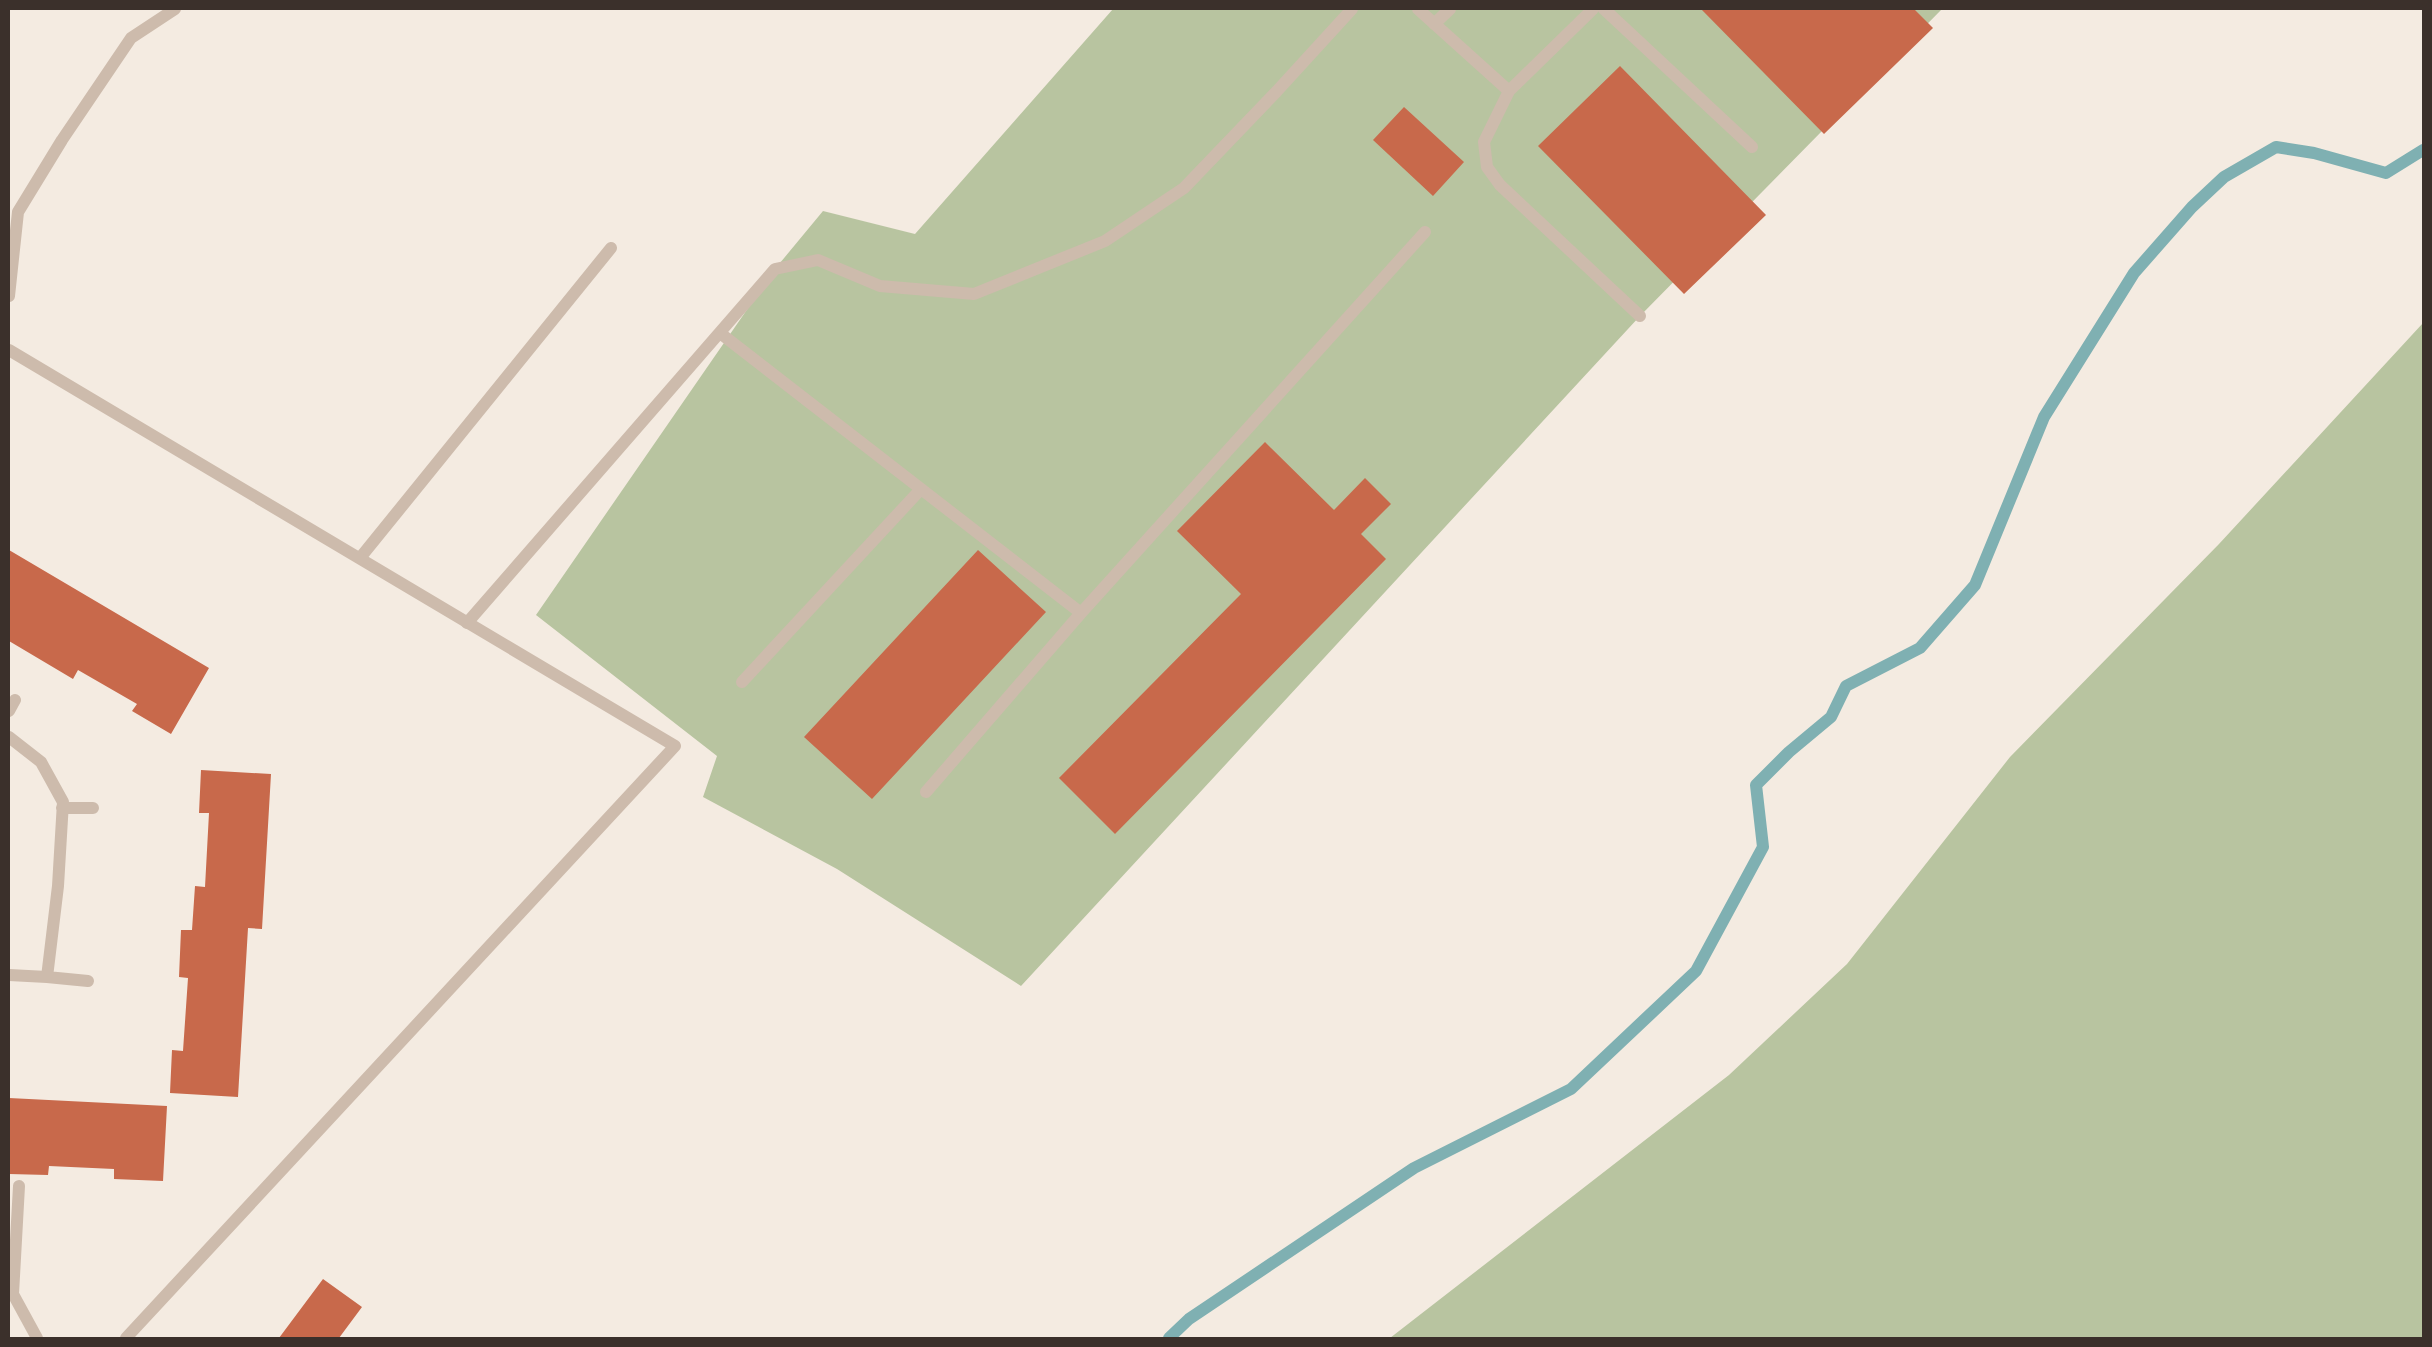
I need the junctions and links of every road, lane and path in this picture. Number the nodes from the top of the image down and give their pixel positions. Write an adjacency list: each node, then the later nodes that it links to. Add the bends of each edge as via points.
1 (175, 9): 12 (street, via 131,38 18,212)
2 (1352, 9): 14 (street, via 1184,188 1105,241 974,294 880,286 818,260 775,269)
3 (1418, 9): 7 (street)
4 (1450, 9): 7 (street)
5 (1593, 9): 8 (street)
6 (1604, 9): 9 (street)
7 (1434, 24): 8 (street)
8 (1509, 91): 13 (street, via 1484,142 1487,167 1500,185)
9 (1752, 147)
10 (1425, 232): 18 (street)
11 (611, 248): 17 (street)
12 (9, 296)
13 (1640, 316)
14 (720, 333): 16 (street); 19 (street)
15 (9, 350): 17 (street)
16 (921, 488): 18 (street); 20 (street)
17 (360, 558): 19 (street)
18 (1081, 613): 22 (street)
19 (468, 622): 30 (street, via 675,746)
20 (742, 682)
21 (9, 737): 23 (street, via 42,762 63,802)
22 (926, 792)
23 (62, 808): 24 (street); 26 (street, via 58,886)
24 (92, 808)
25 (9, 974): 26 (street)
26 (47, 977): 27 (street)
27 (88, 981)
28 (20, 1186): 29 (street, via 14,1294)
29 (37, 1338)
30 (126, 1338)

